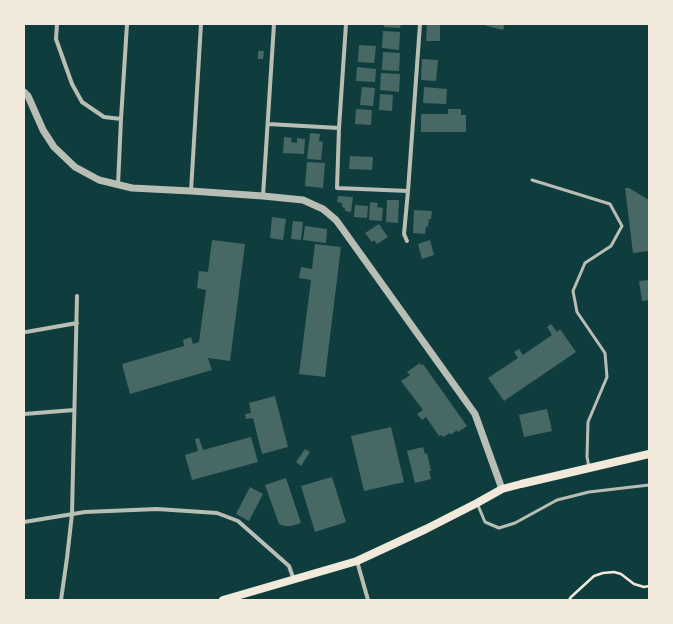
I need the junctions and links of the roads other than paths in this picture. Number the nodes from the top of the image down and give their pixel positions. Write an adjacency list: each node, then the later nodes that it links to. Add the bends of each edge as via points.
1 (57, 24): 8 (street, via 56,38 72,84 82,102 104,117)
2 (128, 24): 8 (street)
3 (201, 24): 13 (street)
4 (274, 24): 9 (street)
5 (346, 24): 10 (street)
6 (420, 24): 14 (street)
7 (24, 92): 12 (street, via 54,147 75,168 99,180)
8 (121, 119): 12 (street)
9 (268, 124): 10 (street); 15 (street)
10 (339, 128): 14 (street, via 337,188)
11 (532, 180): 23 (lane, via 610,204 622,226 611,246 585,263 573,292 577,312 605,353 607,377 588,422)
12 (118, 185): 13 (street, via 132,188)
13 (191, 190): 15 (street)
14 (408, 191): 16 (street, via 404,234)
15 (263, 196): 25 (street, via 304,200 323,209 336,220 475,414)
16 (407, 241)
17 (77, 296): 18 (street)
18 (77, 323): 19 (street); 20 (street)
19 (26, 332)
20 (74, 410): 21 (street); 27 (street)
21 (24, 414)
22 (649, 454): 23 (main road)
23 (589, 467): 25 (main road)
24 (649, 485): 26 (lane, via 590,492 557,500 514,523 499,528 485,522)
25 (502, 490): 26 (main road)
26 (477, 503): 29 (main road)
27 (72, 514): 28 (street); 30 (street, via 157,509 217,513 238,521 289,566); 31 (street)
28 (24, 522)
29 (357, 561): 30 (main road); 33 (street)
30 (294, 580): 32 (main road)
31 (61, 600)
32 (223, 600)
33 (368, 600)

